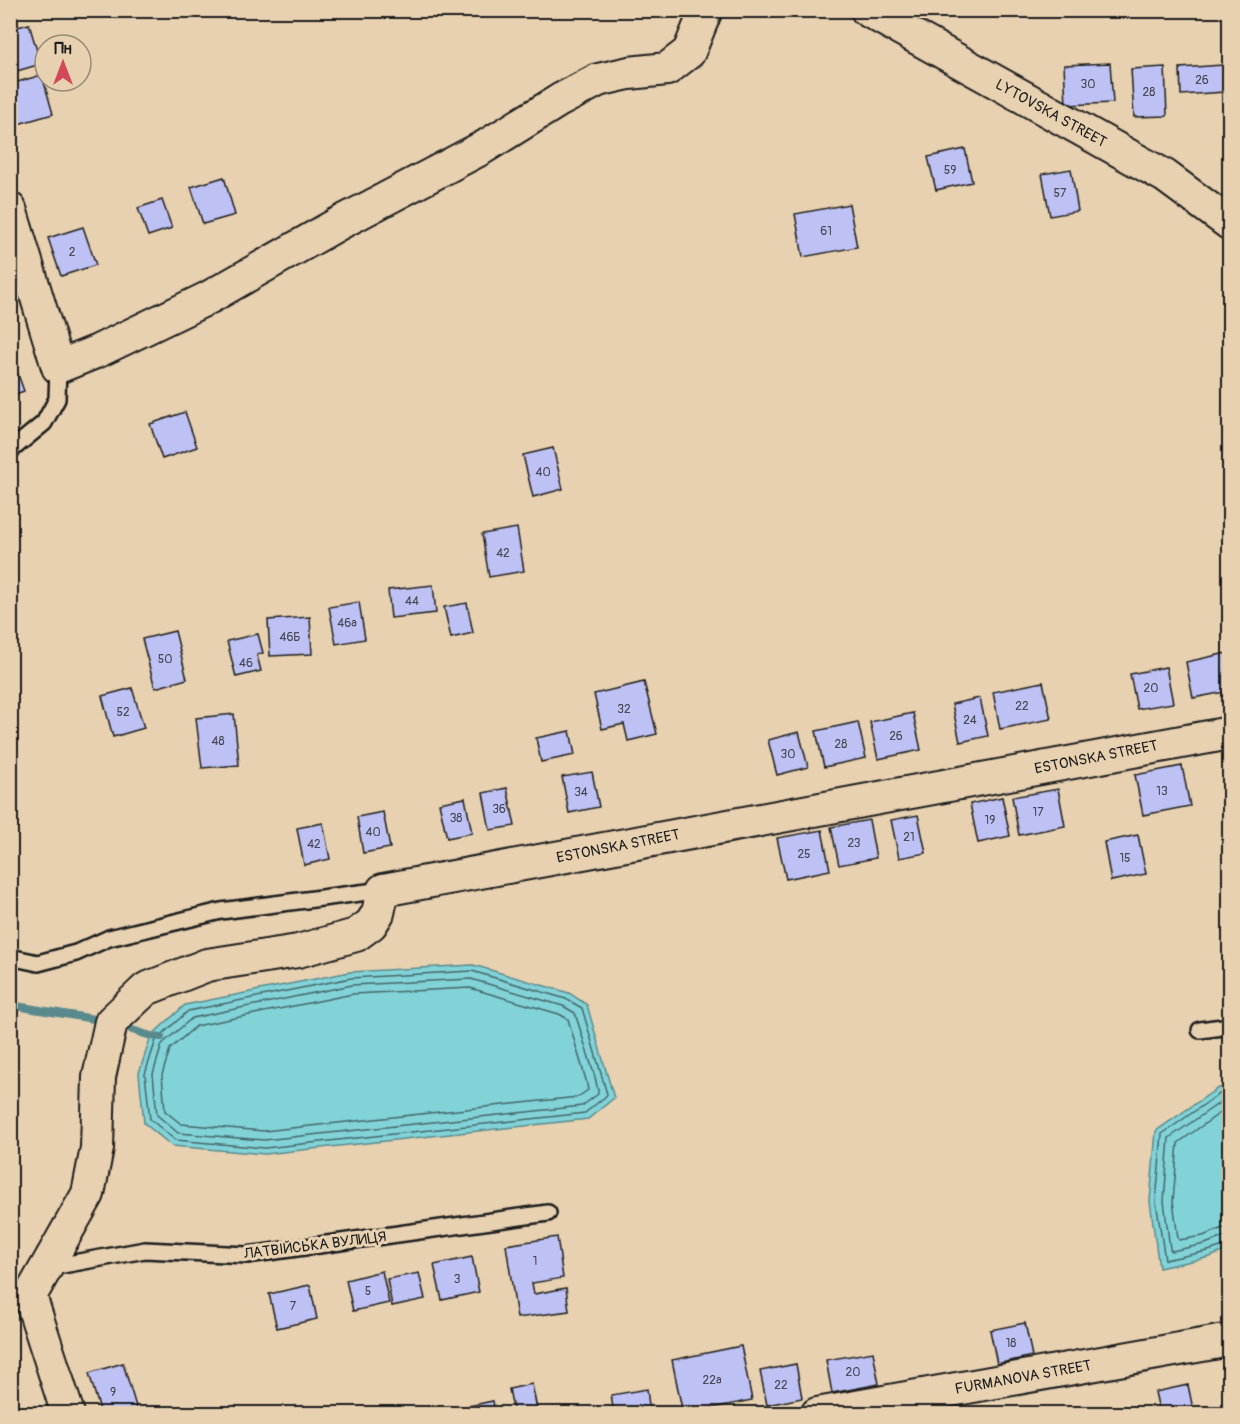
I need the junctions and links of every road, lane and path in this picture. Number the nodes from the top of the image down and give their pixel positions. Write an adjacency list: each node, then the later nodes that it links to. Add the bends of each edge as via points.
1 (706, 10): 5 (street, via 689,52 668,69 598,80 208,298)
2 (867, 10): 4 (street, LYTOVSKA STREET, via 1165,176)
3 (10, 209): 5 (street)
4 (1230, 224)
5 (58, 367): 6 (lane, via 57,399 44,423)
6 (10, 451)
7 (1230, 733): 8 (street, ESTONSKA STREET)
8 (383, 890): 9 (lane, ESTONSKA STREET, via 221,911 109,938 76,953 38,963); 13 (street, via 378,913 356,935 298,951 207,965 146,990 111,1022 99,1077 97,1148 88,1194)
9 (10, 957)
10 (1230, 1026): 11 (lane)
11 (1200, 1030)
12 (548, 1213): 13 (lane, ЛАТВIЙСЬКА ВУЛИЦЯ, via 247,1255 145,1250)
13 (46, 1268): 15 (street, via 25,1296)
14 (1230, 1340): 16 (street, FURMANOVA STREET)
15 (68, 1413)
16 (817, 1413)

